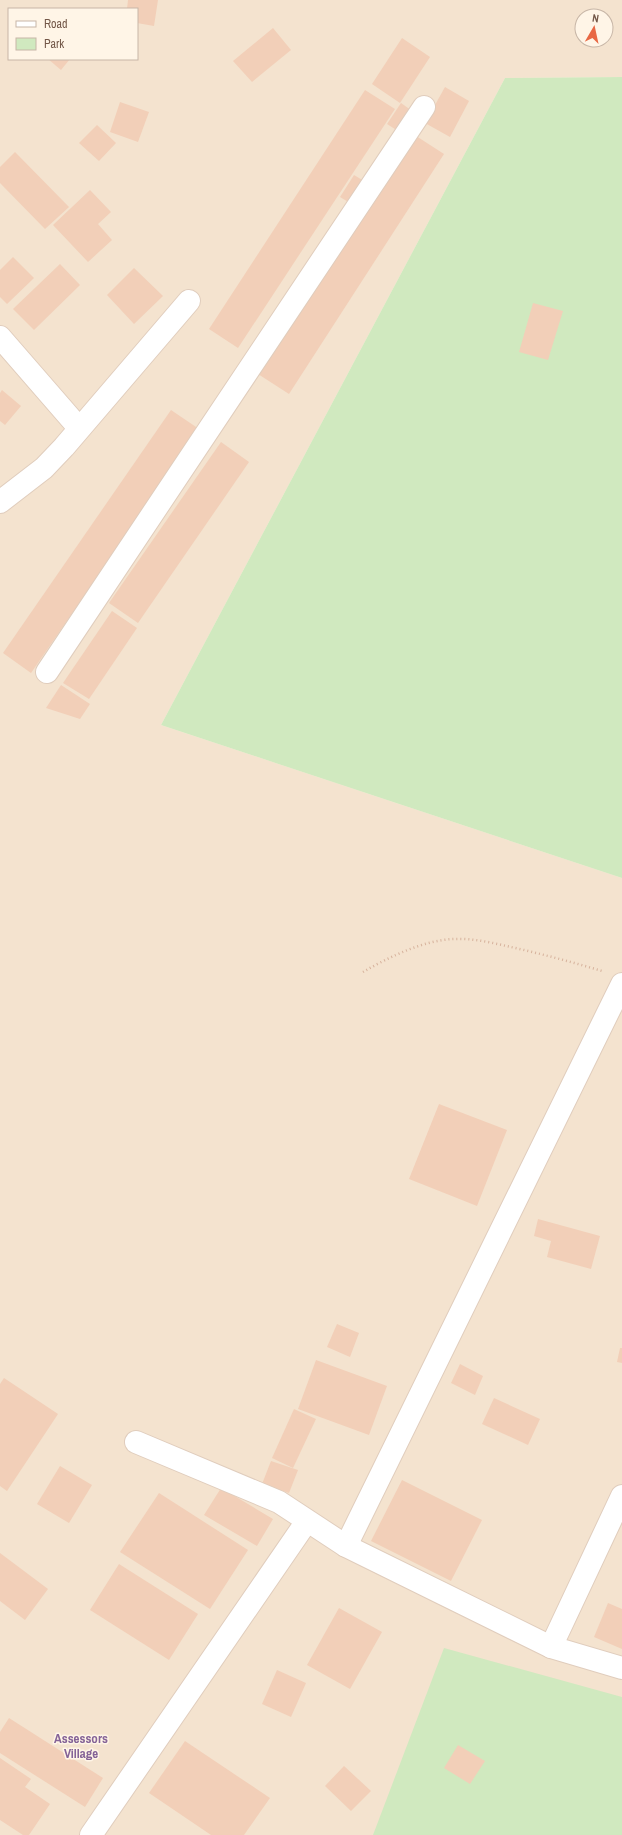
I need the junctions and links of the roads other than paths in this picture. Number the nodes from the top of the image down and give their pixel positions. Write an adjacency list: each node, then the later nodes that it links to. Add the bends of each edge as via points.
1 (424, 107): 6 (street)
2 (189, 301): 4 (street)
3 (0, 337): 4 (street)
4 (79, 428): 5 (street, via 44,468)
5 (0, 502)
6 (47, 672)
7 (614, 978): 11 (street)
8 (136, 1442): 10 (street, via 279,1502)
9 (622, 1496): 12 (street)
10 (307, 1521): 11 (street); 14 (street)
11 (346, 1546): 12 (street)
12 (550, 1647): 13 (street)
13 (622, 1668)
14 (91, 1835)

